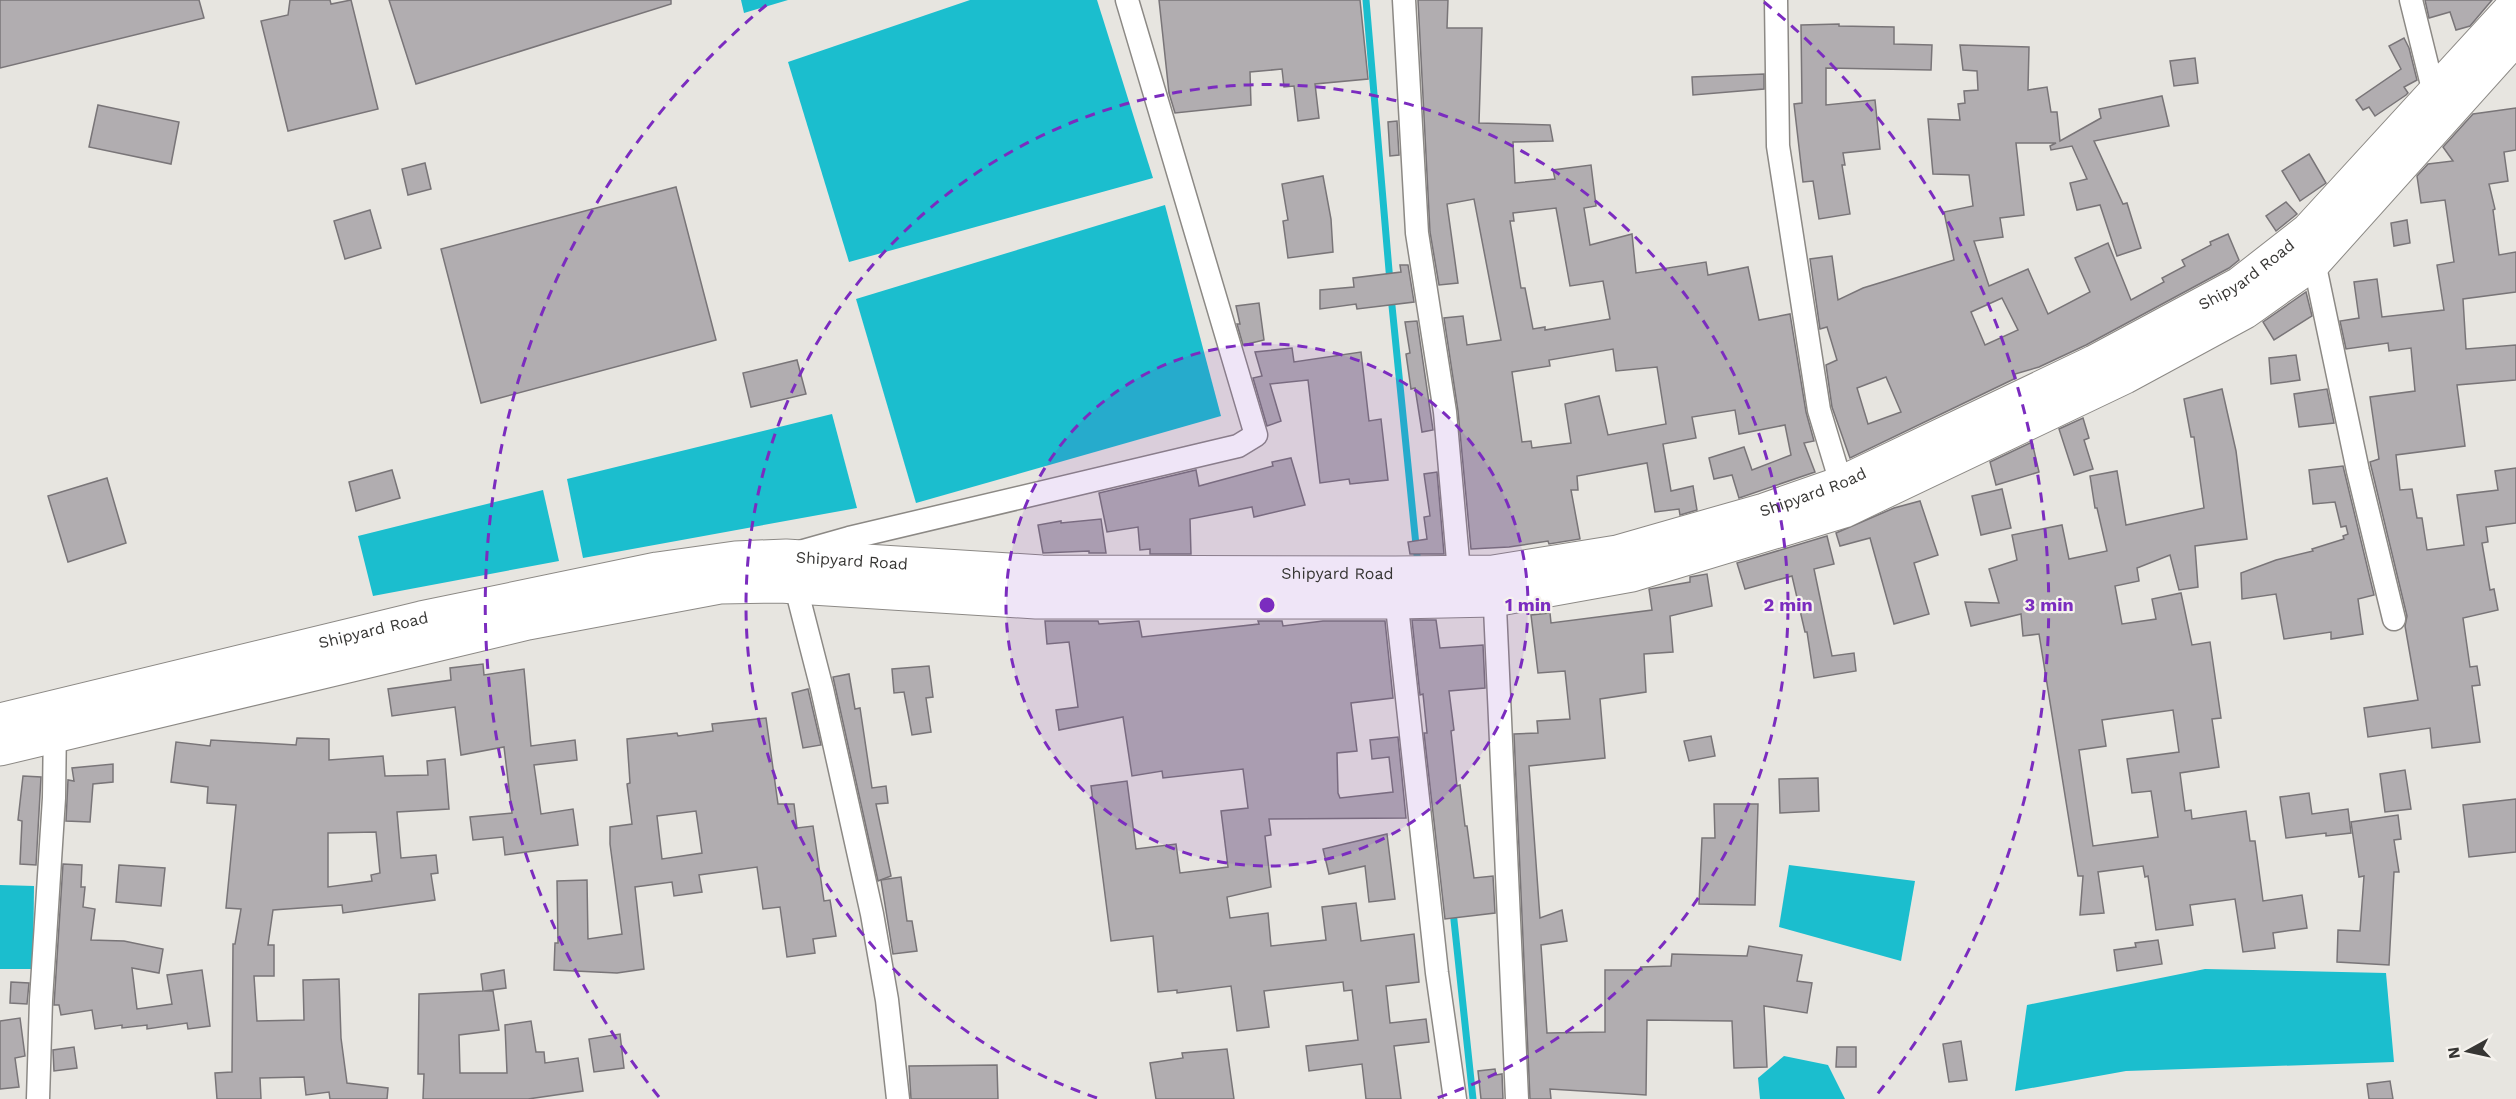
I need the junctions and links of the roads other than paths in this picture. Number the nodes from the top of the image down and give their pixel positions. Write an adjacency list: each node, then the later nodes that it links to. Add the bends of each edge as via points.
1 (1127, 0): 11 (street, via 1256,435 1238,446)
2 (1404, 0): 12 (street, via 1418,233 1445,412)
3 (1776, 0): 10 (street, via 1778,146 1819,410)
4 (2411, 0): 7 (street)
5 (2516, 3): 7 (main road, Shipyard Road)
6 (2516, 38): 9 (main road, Shipyard Road)
7 (2434, 93): 8 (main road, Shipyard Road)
8 (2308, 230): 9 (street); 10 (main road, Shipyard Road, via 2239,284 2094,362)
9 (2314, 263): 13 (main road, Shipyard Road, via 2245,312 2125,377 1844,511 1632,576); 16 (street)
10 (1841, 483): 13 (main road, Shipyard Road, via 1764,510)
11 (786, 556): 14 (street); 15 (main road, Shipyard Road); 18 (main road, Shipyard Road, via 735,558 657,569 422,618)
12 (1459, 572): 13 (main road, Shipyard Road); 15 (main road, Shipyard Road)
13 (1494, 586): 15 (main road, Shipyard Road); 23 (street)
14 (797, 587): 15 (main road, Shipyard Road, via 1036,602); 18 (main road, Shipyard Road, via 720,587); 21 (street, via 872,914)
15 (1395, 587): 22 (street, via 1437,973)
16 (2394, 619)
17 (0, 720): 18 (main road, Shipyard Road)
18 (55, 721): 19 (main road, Shipyard Road); 20 (street)
19 (0, 749)
20 (38, 1099)
21 (898, 1099)
22 (1455, 1099)
23 (1517, 1099)

